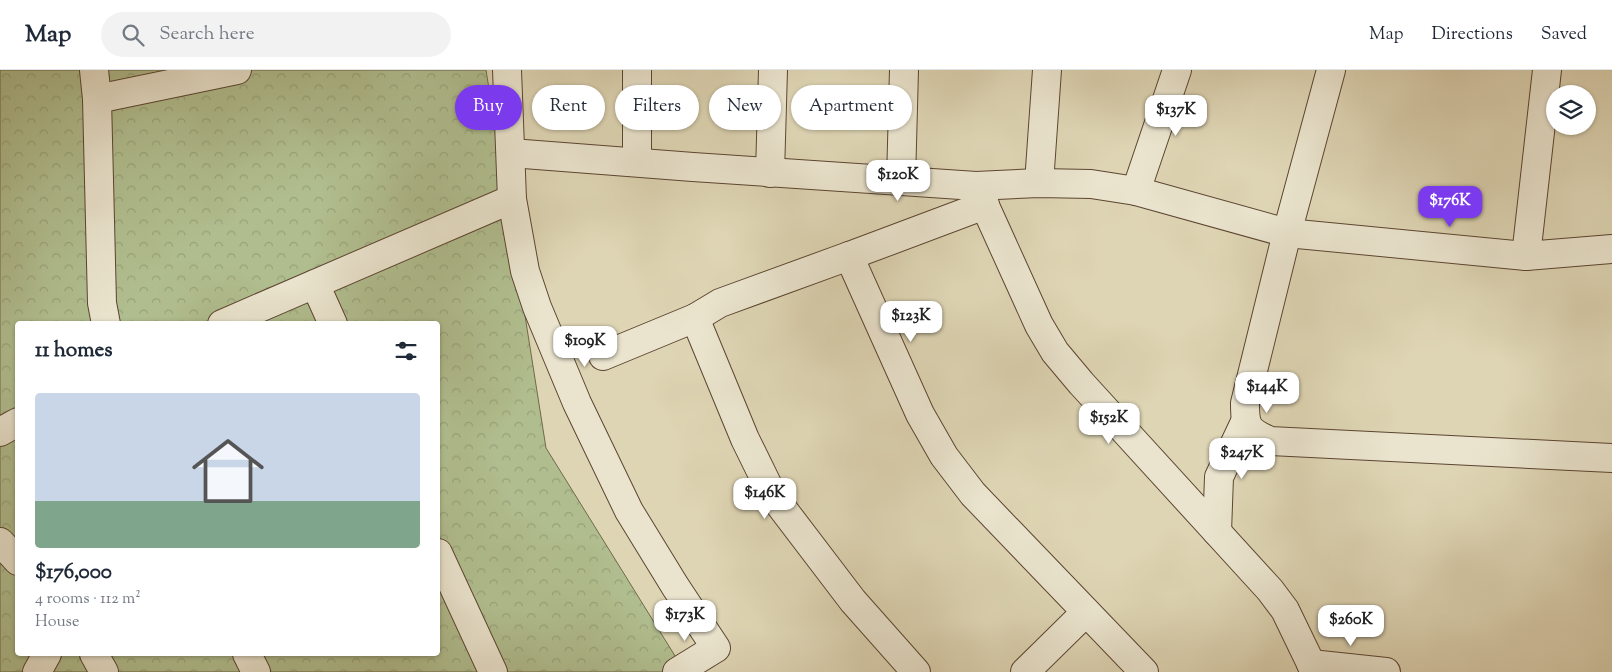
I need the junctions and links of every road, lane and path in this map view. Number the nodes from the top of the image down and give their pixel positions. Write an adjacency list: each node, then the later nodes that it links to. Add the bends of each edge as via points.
1 (94, 70): 11 (street)
2 (237, 70): 11 (street)
3 (507, 70): 12 (street)
4 (637, 70): 13 (street)
5 (773, 70): 14 (street)
6 (904, 70): 15 (street)
7 (1046, 70): 16 (street)
8 (1177, 70): 17 (street)
9 (1330, 70): 20 (street)
10 (1548, 70): 23 (street)
11 (97, 99): 26 (street, via 102,303)
12 (511, 153): 13 (street); 19 (street)
13 (637, 162): 14 (street)
14 (770, 172): 15 (street)
15 (901, 181): 18 (street)
16 (1039, 183): 17 (street, via 1091,184); 18 (street)
17 (1136, 191): 20 (street)
18 (980, 195): 22 (street); 34 (street, via 1039,325 1056,352)
19 (512, 199): 24 (street); 47 (street, via 525,271 577,403 629,511 716,648)
20 (1287, 233): 23 (street); 30 (street, via 1245,402)
21 (1612, 250): 23 (street)
22 (849, 256): 25 (street, via 720,303); 38 (street, via 920,414 944,456 973,494)
23 (1526, 256)
24 (314, 284): 27 (street); 28 (street)
25 (695, 318): 29 (street); 48 (street, via 745,439 773,496 853,601)
26 (105, 321)
27 (229, 321)
28 (332, 321)
29 (603, 356)
30 (1245, 422): 33 (street, via 1255,433 1270,441); 34 (street, via 1219,478)
31 (15, 424): 32 (street)
32 (0, 432)
33 (1612, 458)
34 (1217, 532): 42 (street, via 1285,610)
35 (0, 542): 37 (street)
36 (440, 557): 46 (street)
37 (15, 558)
38 (1086, 612): 49 (street); 50 (street)
39 (46, 656): 43 (street)
40 (95, 656): 44 (street)
41 (248, 656): 45 (street)
42 (1313, 668): 51 (street)
43 (37, 672)
44 (104, 672)
45 (256, 672)
46 (493, 672)
47 (677, 672)
48 (916, 672)
49 (1025, 672)
50 (1144, 672)
51 (1386, 672)

